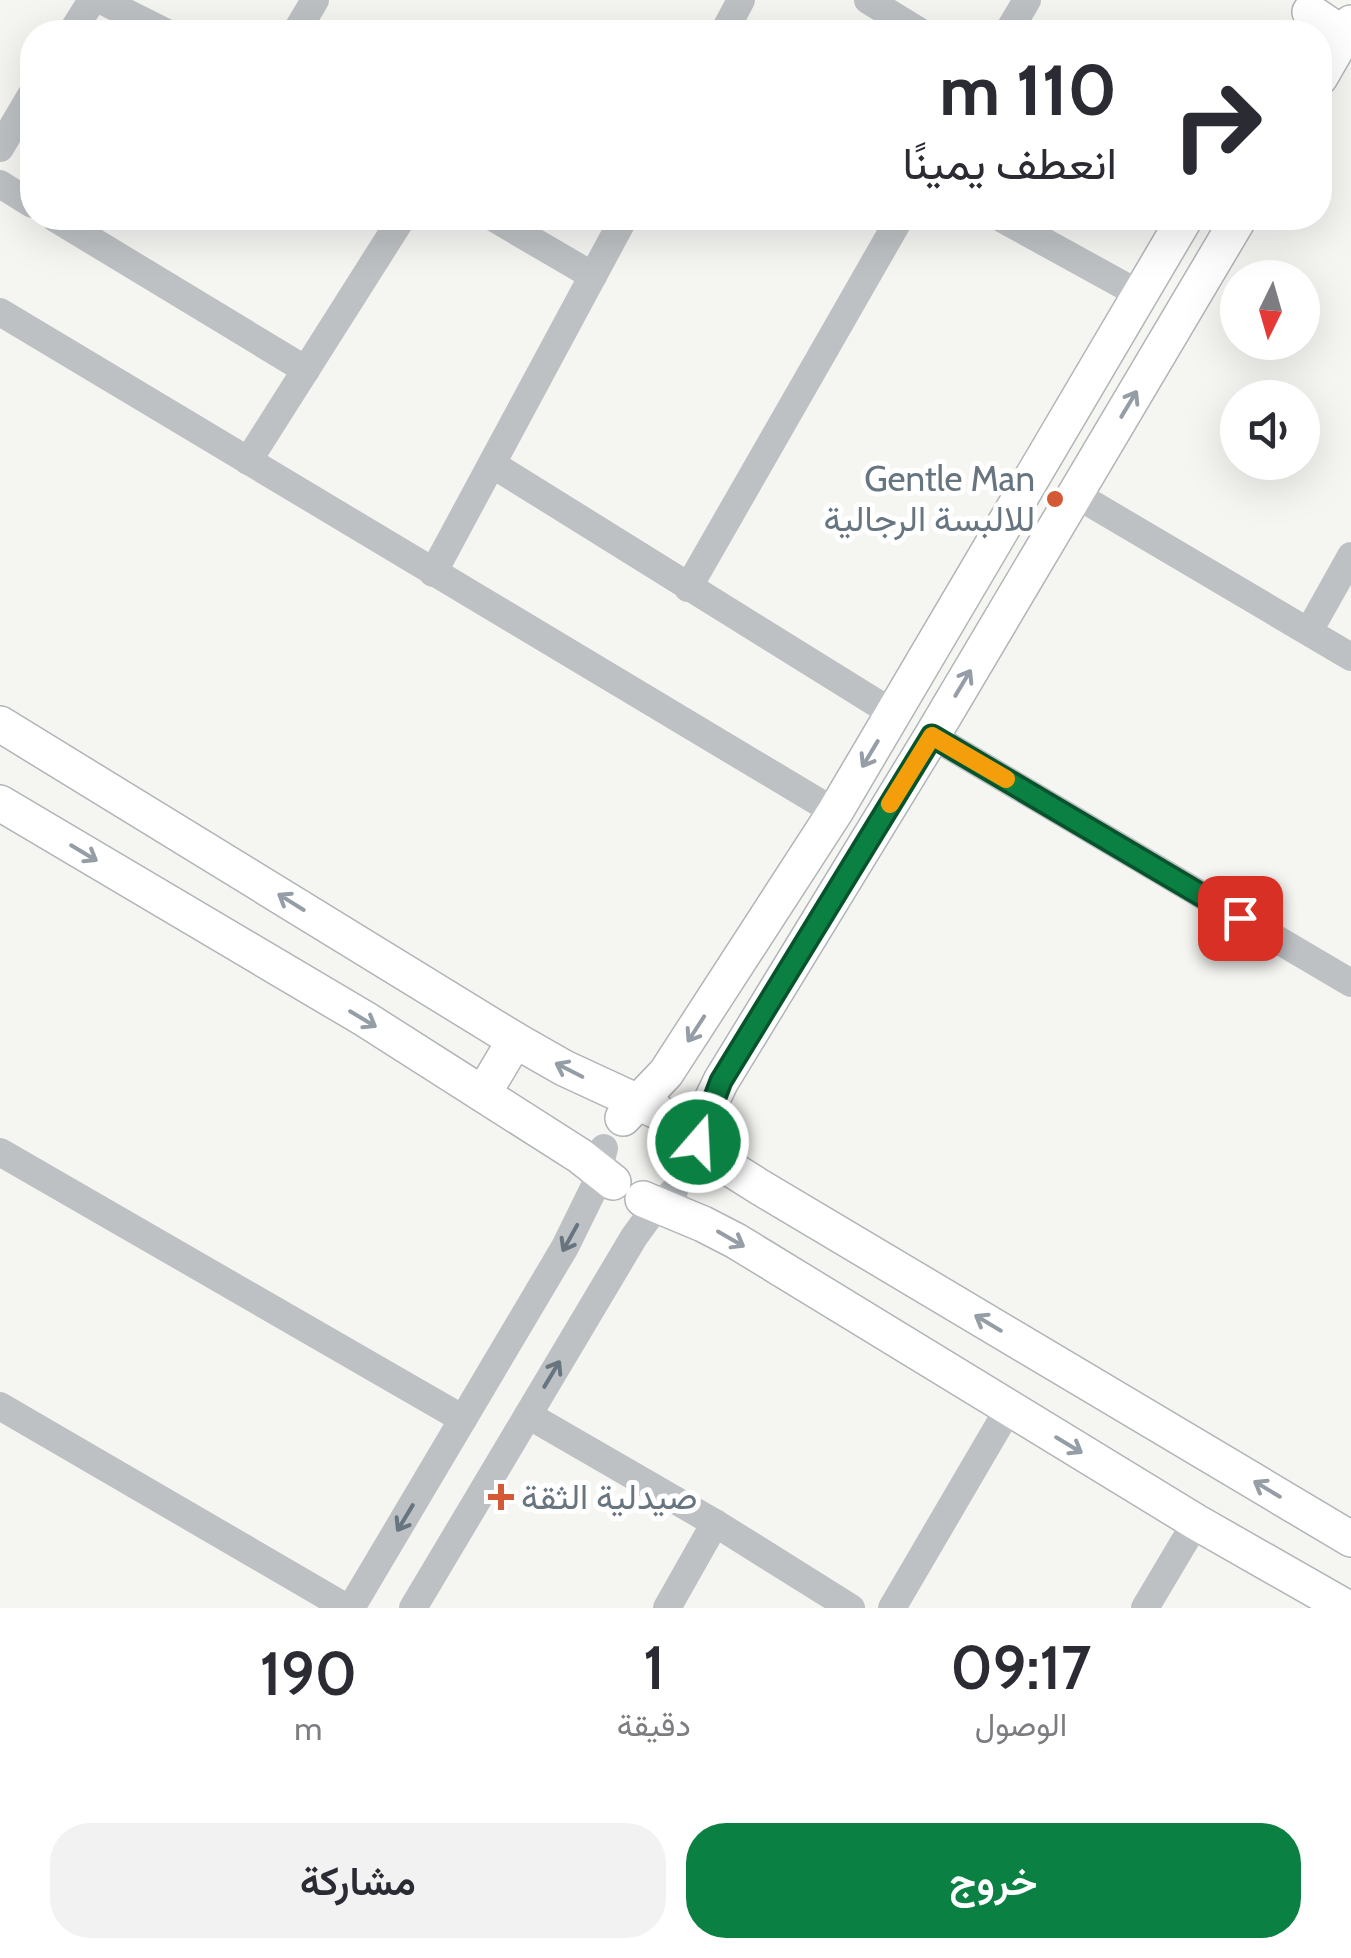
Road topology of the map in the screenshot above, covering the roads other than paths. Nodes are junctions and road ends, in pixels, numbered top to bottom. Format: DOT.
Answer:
graph roads {
  1 [pos="101,0"];
  2 [pos="868,0"];
  3 [pos="141,20"];
  4 [pos="900,20"];
  5 [pos="1347,29"];
  6 [pos="1332,56"];
  7 [pos="8,117"];
  8 [pos="0,148"];
  9 [pos="75,230"];
  10 [pos="394,230"];
  11 [pos="514,230"];
  12 [pos="618,230"];
  13 [pos="893,230"];
  14 [pos="1023,230"];
  15 [pos="1178,230"];
  16 [pos="1232,230"];
  17 [pos="593,276"];
  18 [pos="1139,294"];
  19 [pos="0,312"];
  20 [pos="306,370"];
  21 [pos="248,461"];
  22 [pos="492,464"];
  23 [pos="1075,494"];
  24 [pos="1351,556"];
  25 [pos="433,573"];
  26 [pos="688,588"];
  27 [pos="1309,631"];
  28 [pos="1351,657"];
  29 [pos="894,714"];
  30 [pos="0,724"];
  31 [pos="932,736"];
  32 [pos="0,803"];
  33 [pos="835,812"];
  34 [pos="1348,976"];
  35 [pos="515,1040"];
  36 [pos="483,1094"];
  37 [pos="0,1152"];
  38 [pos="649,1155"];
  39 [pos="0,1406"];
  40 [pos="1009,1408"];
  41 [pos="528,1416"];
  42 [pos="463,1419"];
  43 [pos="1196,1522"];
  44 [pos="715,1523"];
  45 [pos="1351,1539"];
  46 [pos="349,1608"];
  47 [pos="413,1608"];
  48 [pos="667,1608"];
  49 [pos="850,1608"];
  50 [pos="892,1608"];
  51 [pos="1145,1608"];
  52 [pos="1347,1608"];
  1 -- 3 [label="street"];
  2 -- 4 [label="street"];
  5 -- 6 [label="main road"];
  7 -- 8 [label="street"];
  9 -- 20 [label="street"];
  10 -- 20 [label="street"];
  11 -- 17 [label="street"];
  12 -- 17 [label="street"];
  13 -- 26 [label="street"];
  14 -- 18 [label="street"];
  15 -- 18 [label="main road"];
  23 -- 16 [label="main road, one-way"];
  17 -- 22 [label="street"];
  18 -- 29 [label="main road"];
  19 -- 21 [label="street"];
  20 -- 21 [label="street"];
  21 -- 25 [label="street"];
  22 -- 25 [label="street"];
  22 -- 26 [label="street"];
  23 -- 27 [label="street"];
  31 -- 23 [label="main road, one-way"];
  24 -- 27 [label="street"];
  25 -- 33 [label="street"];
  26 -- 29 [label="street"];
  27 -- 28 [label="street"];
  29 -- 33 [label="main road, one-way"];
  35 -- 30 [label="main road, one-way"];
  31 -- 34 [label="street"];
  31 -- 38 [label="main road"];
  32 -- 36 [label="main road, one-way"];
  33 -- 38 [label="main road, one-way"];
  35 -- 36 [label="main road"];
  38 -- 35 [label="main road, one-way"];
  36 -- 38 [label="main road"];
  37 -- 42 [label="street"];
  38 -- 40 [label="main road, one-way"];
  41 -- 38 [label="street, one-way"];
  38 -- 42 [label="street, one-way"];
  45 -- 38 [label="main road, one-way"];
  39 -- 46 [label="street"];
  40 -- 43 [label="main road, one-way"];
  40 -- 50 [label="street"];
  41 -- 44 [label="street"];
  41 -- 47 [label="street"];
  42 -- 46 [label="street, one-way"];
  43 -- 51 [label="street"];
  43 -- 52 [label="main road"];
  44 -- 48 [label="street"];
  44 -- 49 [label="street"];
}
